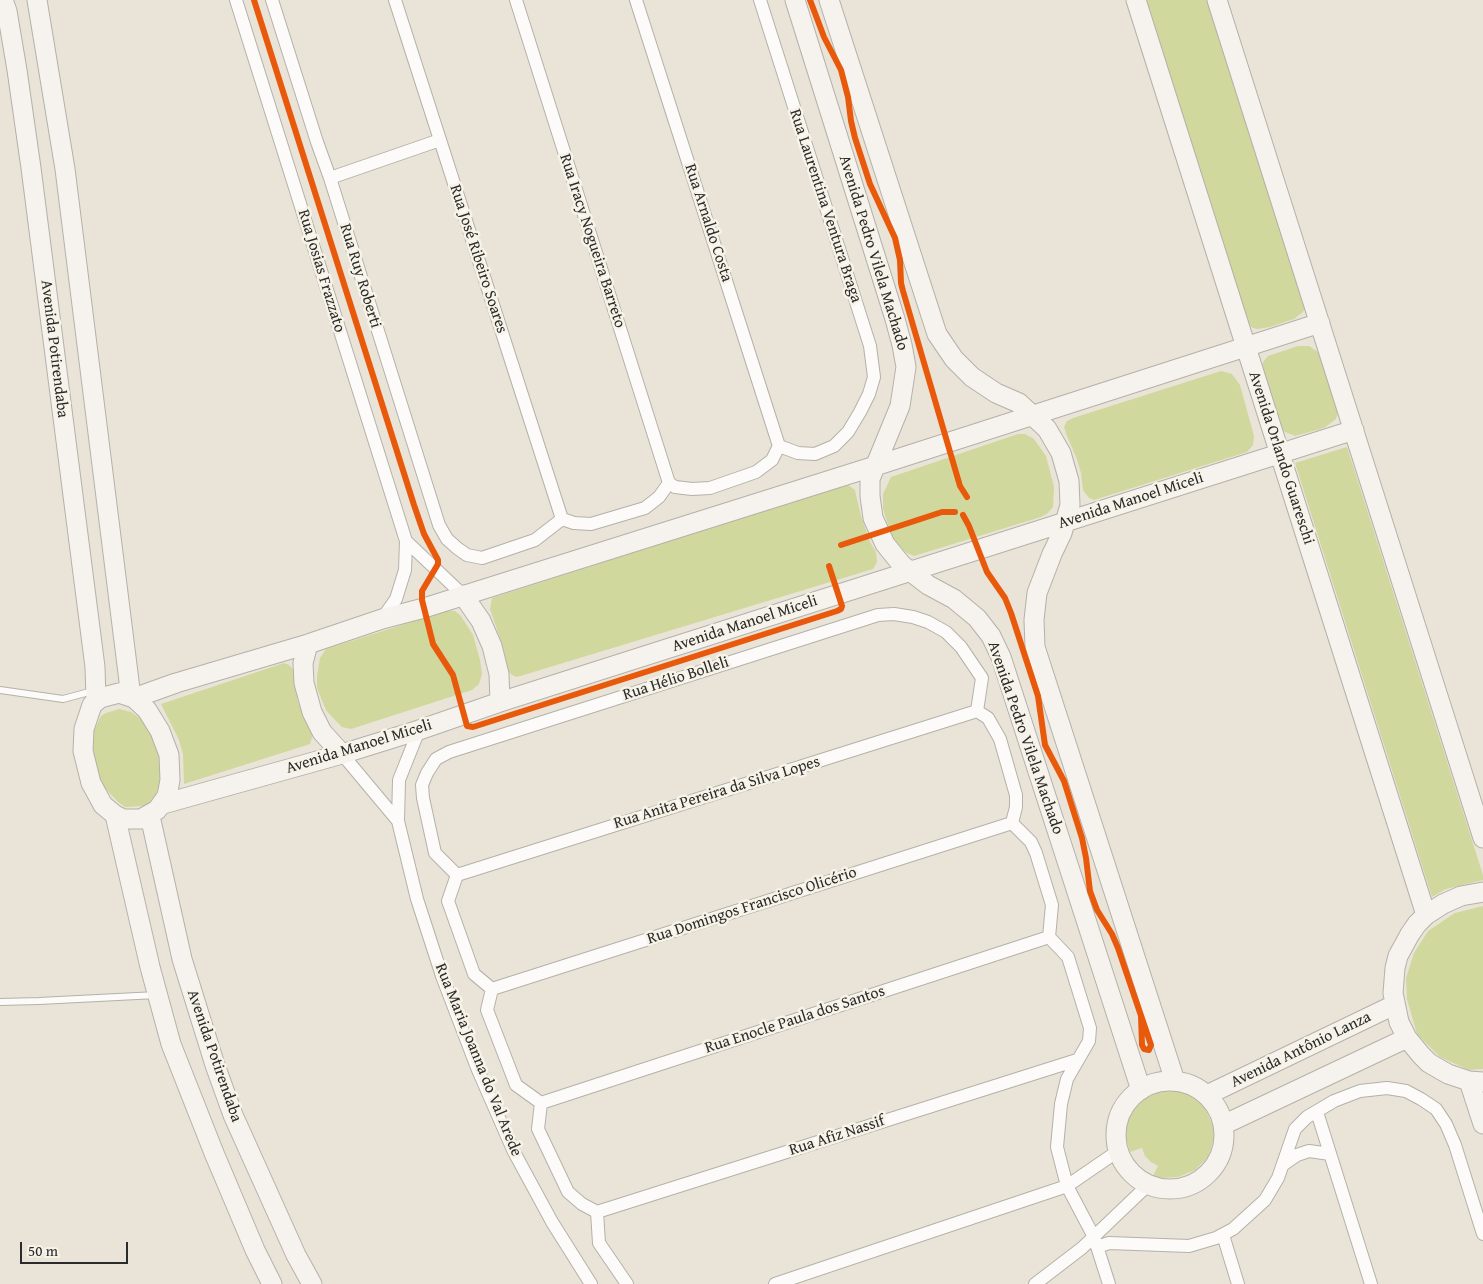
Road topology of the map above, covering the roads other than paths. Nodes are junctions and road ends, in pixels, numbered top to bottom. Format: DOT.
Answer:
graph roads {
  1 [pos="4,0"];
  2 [pos="38,0"];
  3 [pos="236,0"];
  4 [pos="272,0"];
  5 [pos="395,0"];
  6 [pos="516,0"];
  7 [pos="636,0"];
  8 [pos="760,0"];
  9 [pos="796,0"];
  10 [pos="829,0"];
  11 [pos="1136,0"];
  12 [pos="1217,0"];
  13 [pos="440,140"];
  14 [pos="330,178"];
  15 [pos="1320,323"];
  16 [pos="1246,346"];
  17 [pos="1032,415"];
  18 [pos="1354,430"];
  19 [pos="779,446"];
  20 [pos="1280,454"];
  21 [pos="875,466"];
  22 [pos="669,483"];
  23 [pos="562,519"];
  24 [pos="1066,522"];
  25 [pos="406,541"];
  26 [pos="910,572"];
  27 [pos="463,595"];
  28 [pos="382,619"];
  29 [pos="308,644"];
  30 [pos="0,690"];
  31 [pos="96,695"];
  32 [pos="133,697"];
  33 [pos="500,702"];
  34 [pos="977,711"];
  35 [pos="419,730"];
  36 [pos="342,754"];
  37 [pos="156,810"];
  38 [pos="115,815"];
  39 [pos="398,821"];
  40 [pos="1012,822"];
  41 [pos="1483,838"];
  42 [pos="457,875"];
  43 [pos="1483,892"];
  44 [pos="1426,915"];
  45 [pos="1049,937"];
  46 [pos="492,989"];
  47 [pos="158,995"];
  48 [pos="0,1002"];
  49 [pos="1394,1006"];
  50 [pos="1407,1038"];
  51 [pos="1077,1060"];
  52 [pos="1175,1081"];
  53 [pos="1476,1082"];
  54 [pos="1141,1090"];
  55 [pos="1207,1095"];
  56 [pos="541,1103"];
  57 [pos="1317,1112"];
  58 [pos="1483,1124"];
  59 [pos="1223,1125"];
  60 [pos="1118,1151"];
  61 [pos="1330,1154"];
  62 [pos="1284,1164"];
  63 [pos="1148,1185"];
  64 [pos="1067,1186"];
  65 [pos="597,1212"];
  66 [pos="1483,1234"];
  67 [pos="1223,1235"];
  68 [pos="1095,1242"];
  69 [pos="272,1284"];
  70 [pos="312,1284"];
  71 [pos="591,1284"];
  72 [pos="627,1284"];
  73 [pos="775,1284"];
  74 [pos="1035,1284"];
  75 [pos="1109,1284"];
  76 [pos="1238,1284"];
  77 [pos="1372,1284"];
  1 -- 31 [label="street, Avenida Potirendaba"];
  2 -- 32 [label="street, Avenida Potirendaba"];
  3 -- 25 [label="street, Rua Josias Frazzato"];
  4 -- 14 [label="street, Rua Ruy Roberti"];
  5 -- 13 [label="street, Rua José Ribeiro Soares"];
  6 -- 22 [label="street, Rua Iracy Nogueira Barreto"];
  7 -- 19 [label="street, Rua Arnaldo Costa"];
  8 -- 19 [label="street, Rua Laurentina Ventura Braga"];
  9 -- 21 [label="street, Avenida Pedro Vilela Machado"];
  10 -- 17 [label="street"];
  11 -- 16 [label="street, Avenida Orlando Guareschi"];
  12 -- 15 [label="street"];
  13 -- 14 [label="street"];
  13 -- 23 [label="street, Rua José Ribeiro Soares"];
  14 -- 23 [label="street, Rua Ruy Roberti"];
  15 -- 16 [label="street"];
  15 -- 18 [label="street"];
  16 -- 17 [label="street"];
  16 -- 20 [label="street, Avenida Orlando Guareschi"];
  17 -- 21 [label="street"];
  17 -- 24 [label="street"];
  18 -- 20 [label="street, Avenida Manoel Miceli"];
  18 -- 41 [label="street"];
  19 -- 22 [label="street"];
  20 -- 24 [label="street, Avenida Manoel Miceli"];
  20 -- 44 [label="street, Avenida Orlando Guareschi"];
  21 -- 26 [label="street, Avenida Pedro Vilela Machado"];
  21 -- 27 [label="street"];
  22 -- 23 [label="street"];
  24 -- 26 [label="street, Avenida Manoel Miceli"];
  24 -- 52 [label="street"];
  25 -- 27 [label="street, Rua Josias Frazzato"];
  25 -- 28 [label="street, Rua Josias Frazzato"];
  26 -- 33 [label="street, Avenida Manoel Miceli"];
  26 -- 54 [label="street, Avenida Pedro Vilela Machado"];
  27 -- 28 [label="street"];
  27 -- 33 [label="street"];
  28 -- 29 [label="street"];
  29 -- 32 [label="street"];
  29 -- 36 [label="street"];
  30 -- 31 [label="lane"];
  31 -- 32 [label="street"];
  31 -- 38 [label="street"];
  32 -- 37 [label="street"];
  33 -- 35 [label="street, Avenida Manoel Miceli"];
  34 -- 40 [label="street"];
  34 -- 42 [label="street, Rua Anita Pereira da Silva Lopes"];
  34 -- 42 [label="street, Rua Hélio Bolleli"];
  35 -- 36 [label="street, Avenida Manoel Miceli"];
  35 -- 39 [label="street, Rua Maria Joanna do Val Arede"];
  36 -- 37 [label="street, Avenida Manoel Miceli"];
  36 -- 39 [label="street, Rua Maria Joanna do Val Arede"];
  37 -- 38 [label="street"];
  37 -- 70 [label="street, Avenida Potirendaba"];
  38 -- 47 [label="street, Avenida Potirendaba"];
  39 -- 71 [label="street, Rua Maria Joanna do Val Arede"];
  40 -- 45 [label="street"];
  40 -- 46 [label="street, Rua Domingos Francisco Olicério"];
  42 -- 46 [label="street"];
  43 -- 44 [label="street"];
  44 -- 49 [label="street"];
  45 -- 51 [label="street"];
  45 -- 56 [label="street, Rua Enocle Paula dos Santos"];
  46 -- 56 [label="street"];
  47 -- 48 [label="lane"];
  47 -- 69 [label="street, Avenida Potirendaba"];
  49 -- 50 [label="street"];
  49 -- 55 [label="street, Avenida Antônio Lanza"];
  50 -- 53 [label="street"];
  50 -- 59 [label="street, Avenida Antônio Lanza"];
  51 -- 64 [label="street"];
  51 -- 65 [label="street, Rua Afiz Nassif"];
  52 -- 54 [label="street"];
  52 -- 55 [label="street"];
  53 -- 58 [label="street"];
  54 -- 60 [label="street"];
  55 -- 59 [label="street"];
  56 -- 65 [label="street"];
  57 -- 61 [label="street"];
  57 -- 62 [label="street"];
  57 -- 66 [label="street"];
  59 -- 63 [label="street"];
  60 -- 63 [label="street"];
  60 -- 64 [label="street"];
  61 -- 62 [label="street"];
  61 -- 77 [label="street"];
  62 -- 67 [label="street"];
  63 -- 68 [label="street"];
  64 -- 68 [label="street"];
  64 -- 73 [label="street"];
  65 -- 72 [label="street"];
  67 -- 68 [label="street"];
  67 -- 76 [label="street"];
  68 -- 74 [label="street"];
  68 -- 75 [label="street"];
}
